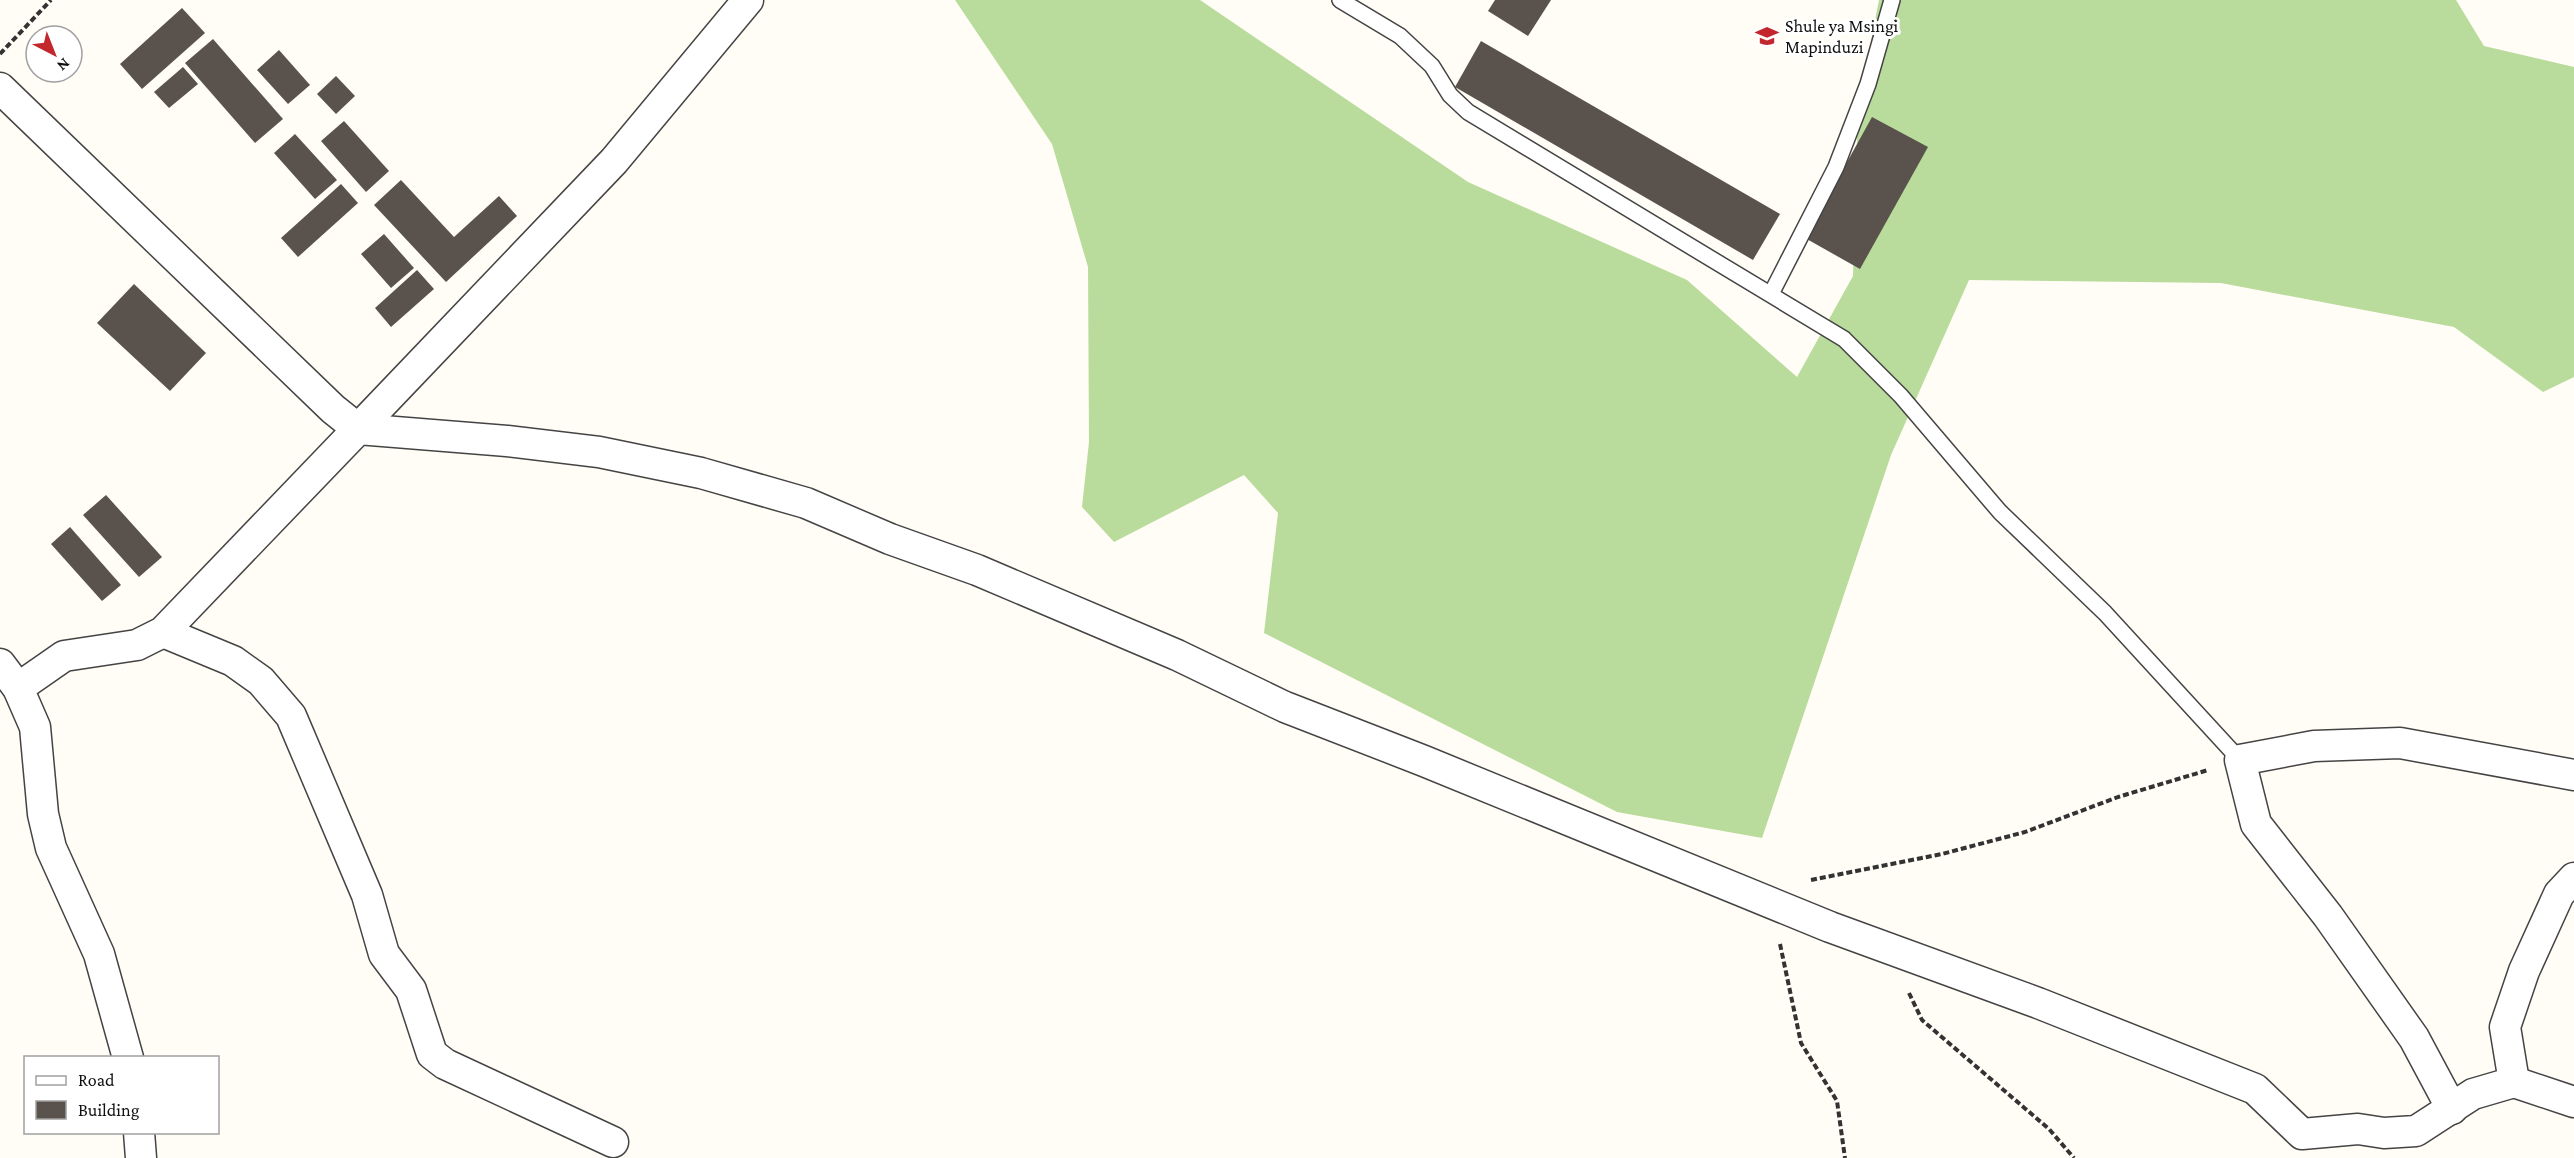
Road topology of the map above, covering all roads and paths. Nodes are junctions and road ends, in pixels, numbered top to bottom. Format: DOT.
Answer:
graph roads {
  1 [pos="51,0"];
  2 [pos="748,0"];
  3 [pos="1340,0"];
  4 [pos="1892,0"];
  5 [pos="0,54"];
  6 [pos="0,88"];
  7 [pos="1771,294"];
  8 [pos="358,429"];
  9 [pos="163,632"];
  10 [pos="9,676"];
  11 [pos="2240,760"];
  12 [pos="2574,775"];
  13 [pos="2574,878"];
  14 [pos="1759,897"];
  15 [pos="1878,943"];
  16 [pos="127,1056"];
  17 [pos="2514,1082"];
  18 [pos="2574,1102"];
  19 [pos="2451,1109"];
  20 [pos="139,1134"];
  21 [pos="613,1142"];
  22 [pos="141,1158"];
  23 [pos="1845,1158"];
  24 [pos="2074,1158"];
  1 -- 5 [label="path"];
  2 -- 8 [label="street"];
  3 -- 7 [label="lane"];
  4 -- 7 [label="lane"];
  6 -- 8 [label="street"];
  7 -- 11 [label="lane"];
  8 -- 9 [label="street"];
  8 -- 14 [label="street"];
  9 -- 10 [label="street"];
  9 -- 21 [label="street"];
  10 -- 16 [label="street"];
  11 -- 12 [label="street"];
  11 -- 14 [label="path"];
  11 -- 19 [label="street"];
  13 -- 17 [label="street"];
  14 -- 15 [label="street"];
  14 -- 23 [label="path"];
  15 -- 19 [label="street"];
  15 -- 24 [label="path"];
  17 -- 18 [label="street"];
  17 -- 19 [label="street"];
  20 -- 22 [label="street"];
}
